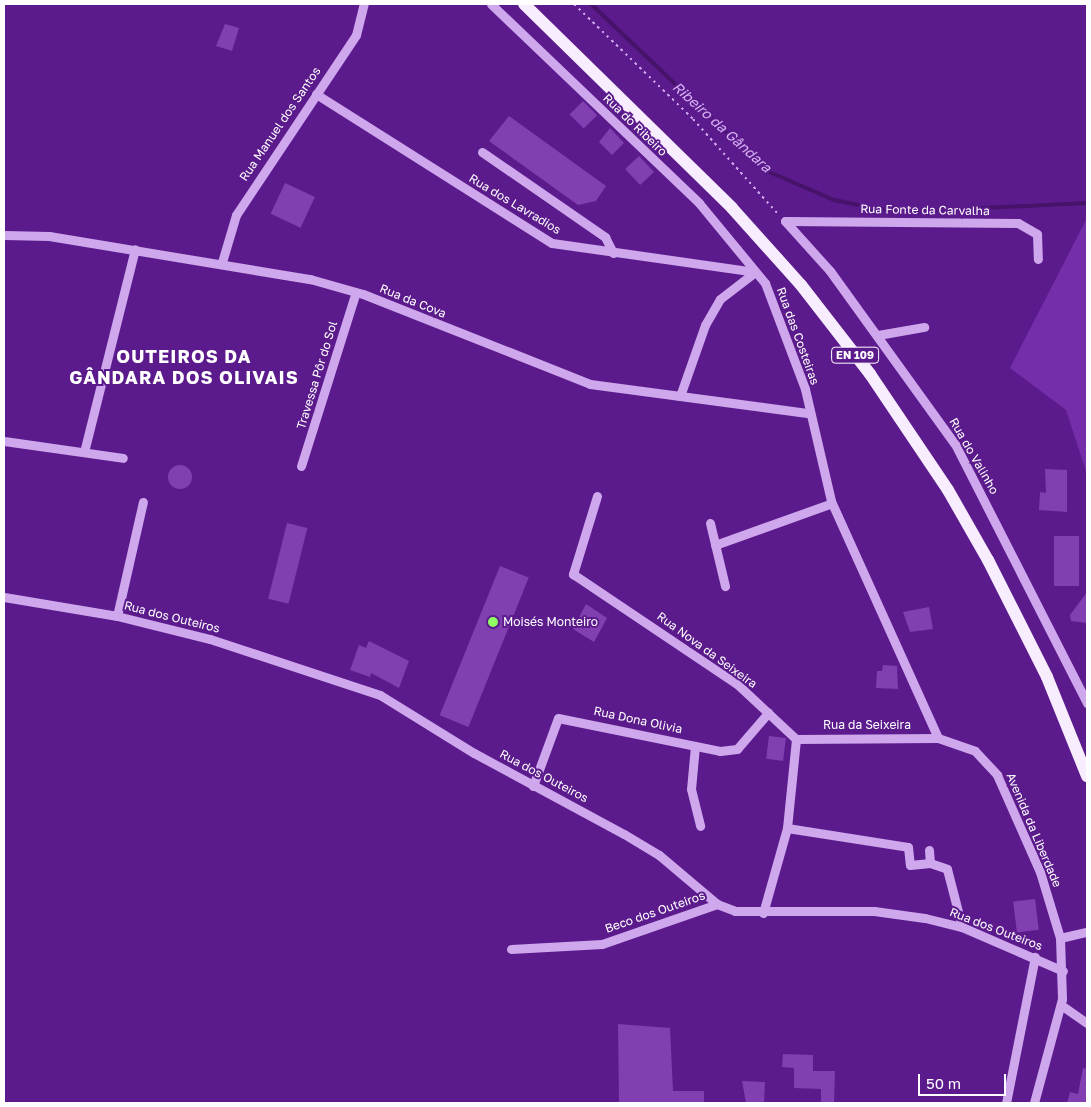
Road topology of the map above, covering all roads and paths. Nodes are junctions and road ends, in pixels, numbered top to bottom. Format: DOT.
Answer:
graph roads {
  1 [pos="364,4"];
  2 [pos="491,4"];
  3 [pos="524,4"];
  4 [pos="574,4"];
  5 [pos="316,94"];
  6 [pos="482,152"];
  7 [pos="785,221"];
  8 [pos="4,235"];
  9 [pos="135,249"];
  10 [pos="613,253"];
  11 [pos="1038,259"];
  12 [pos="222,262"];
  13 [pos="755,272"];
  14 [pos="356,292"];
  15 [pos="924,327"];
  16 [pos="878,334"];
  17 [pos="680,396"];
  18 [pos="807,413"];
  19 [pos="4,441"];
  20 [pos="84,452"];
  21 [pos="123,458"];
  22 [pos="301,466"];
  23 [pos="597,496"];
  24 [pos="143,502"];
  25 [pos="832,503"];
  26 [pos="710,523"];
  27 [pos="715,544"];
  28 [pos="725,586"];
  29 [pos="4,597"];
  30 [pos="117,616"];
  31 [pos="1087,702"];
  32 [pos="768,713"];
  33 [pos="938,738"];
  34 [pos="796,739"];
  35 [pos="695,746"];
  36 [pos="1087,776"];
  37 [pos="533,786"];
  38 [pos="700,826"];
  39 [pos="787,828"];
  40 [pos="929,850"];
  41 [pos="930,863"];
  42 [pos="717,904"];
  43 [pos="763,913"];
  44 [pos="962,927"];
  45 [pos="1087,932"];
  46 [pos="1060,938"];
  47 [pos="511,949"];
  48 [pos="1035,957"];
  49 [pos="1063,971"];
  50 [pos="1061,1005"];
  51 [pos="1087,1023"];
  52 [pos="1006,1103"];
  53 [pos="1034,1103"];
  1 -- 5 [label="street, Rua Manuel dos Santos"];
  2 -- 13 [label="street, Rua do Ribeiro"];
  3 -- 36 [label="main road, EN 109"];
  4 -- 7 [label="path"];
  5 -- 10 [label="street, Rua dos Lavradios"];
  5 -- 12 [label="street, Rua Manuel dos Santos"];
  6 -- 10 [label="street"];
  7 -- 11 [label="street, Rua Fonte da Carvalha"];
  7 -- 16 [label="street, Rua do Valinho"];
  8 -- 9 [label="street, Rua da Cova"];
  9 -- 12 [label="street, Rua da Cova"];
  9 -- 20 [label="street"];
  10 -- 13 [label="street, Rua dos Lavradios"];
  12 -- 14 [label="street, Rua da Cova"];
  13 -- 17 [label="street"];
  13 -- 18 [label="street, Rua das Costeiras"];
  14 -- 17 [label="street, Rua da Cova"];
  14 -- 22 [label="street, Travessa Pôr do Sol"];
  15 -- 16 [label="street"];
  16 -- 31 [label="street, Rua do Valinho"];
  17 -- 18 [label="street, Rua da Cova"];
  18 -- 25 [label="street"];
  19 -- 20 [label="street"];
  20 -- 21 [label="street"];
  23 -- 32 [label="street, Rua Nova da Seixeira"];
  24 -- 30 [label="street"];
  25 -- 27 [label="street"];
  25 -- 33 [label="street"];
  26 -- 27 [label="street"];
  27 -- 28 [label="street"];
  29 -- 30 [label="street, Rua dos Outeiros"];
  30 -- 37 [label="street, Rua dos Outeiros"];
  32 -- 34 [label="street, Rua Nova da Seixeira"];
  32 -- 35 [label="street, Rua Dona Olivia"];
  33 -- 34 [label="street, Rua da Seixeira"];
  33 -- 46 [label="street, Avenida da Liberdade"];
  34 -- 39 [label="street"];
  35 -- 37 [label="street, Rua Dona Olivia"];
  35 -- 38 [label="street"];
  37 -- 42 [label="street, Rua dos Outeiros"];
  39 -- 41 [label="street"];
  39 -- 43 [label="street"];
  40 -- 41 [label="street"];
  41 -- 44 [label="street"];
  42 -- 43 [label="street, Rua dos Outeiros"];
  42 -- 47 [label="street, Beco dos Outeiros"];
  43 -- 44 [label="street, Rua dos Outeiros"];
  44 -- 48 [label="street, Rua dos Outeiros"];
  45 -- 46 [label="street"];
  46 -- 49 [label="street, Avenida da Liberdade"];
  48 -- 49 [label="street, Rua dos Outeiros"];
  48 -- 52 [label="street"];
  49 -- 50 [label="street, Avenida da Liberdade"];
  50 -- 51 [label="street"];
  50 -- 53 [label="street, Avenida da Liberdade"];
}
